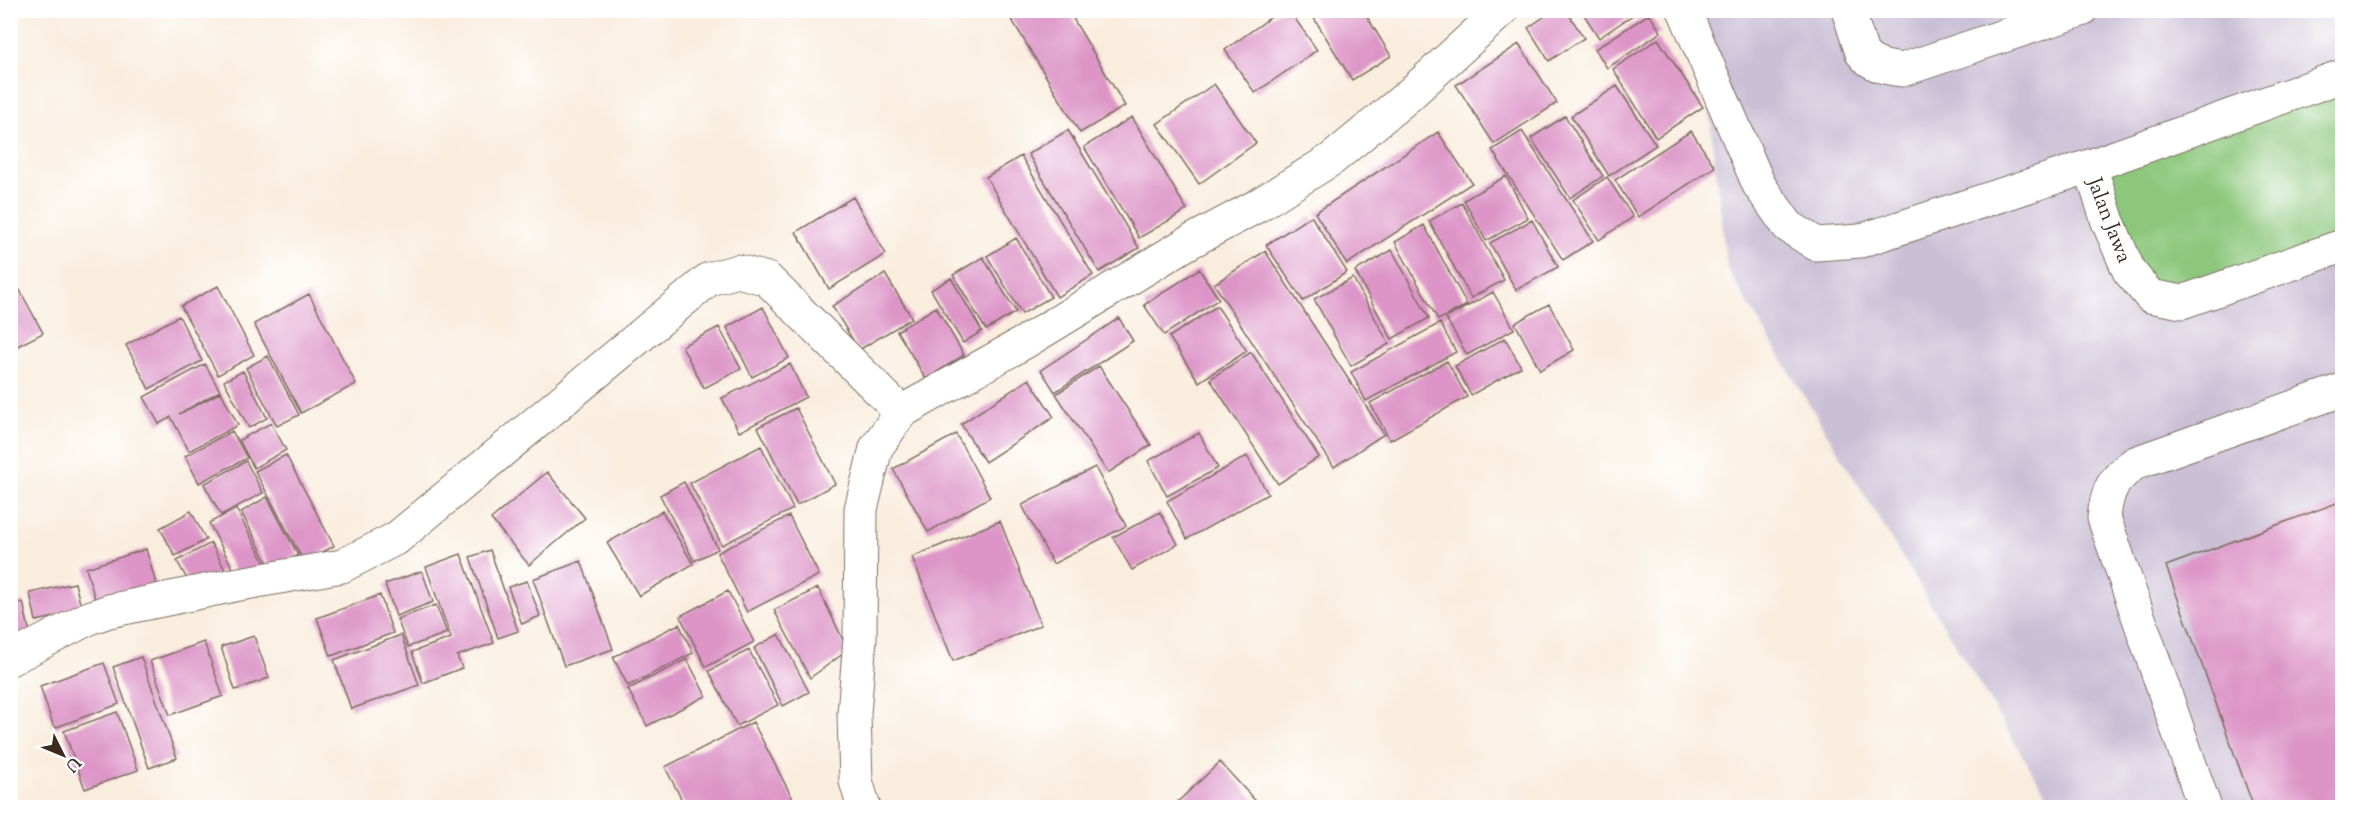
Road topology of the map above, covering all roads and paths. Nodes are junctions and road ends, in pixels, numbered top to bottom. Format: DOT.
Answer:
graph roads {
  1 [pos="1502,10"];
  2 [pos="1684,10"];
  3 [pos="1848,10"];
  4 [pos="2081,10"];
  5 [pos="2343,76"];
  6 [pos="2090,166"];
  7 [pos="2343,246"];
  8 [pos="2343,390"];
  9 [pos="901,412"];
  10 [pos="10,659"];
  11 [pos="864,807"];
  12 [pos="2205,807"];
  1 -- 9 [label="street"];
  2 -- 6 [label="street"];
  3 -- 4 [label="street"];
  5 -- 6 [label="street, Jalan Jawa"];
  6 -- 7 [label="street, Jalan Jawa"];
  8 -- 12 [label="street"];
  9 -- 10 [label="street"];
  9 -- 11 [label="street"];
}
